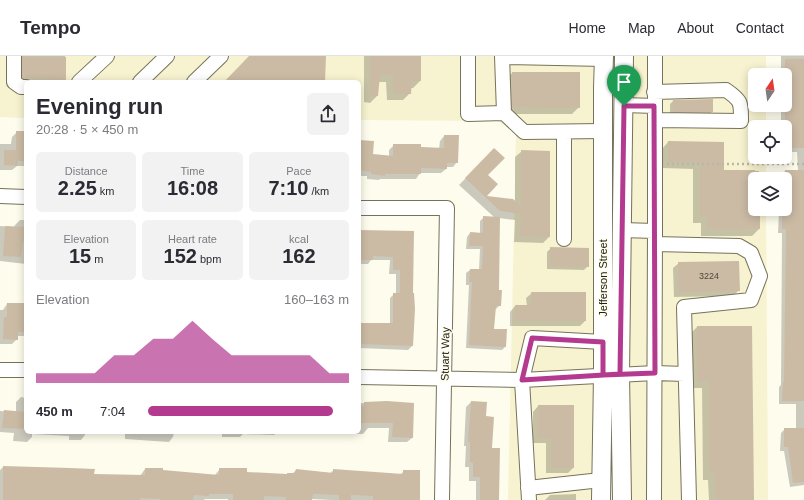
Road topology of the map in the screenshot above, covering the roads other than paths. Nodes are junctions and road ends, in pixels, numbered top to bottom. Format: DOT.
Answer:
graph roads {
  1 [pos="14,56"];
  2 [pos="107,56"];
  3 [pos="167,56"];
  4 [pos="221,56"];
  5 [pos="468,56"];
  6 [pos="624,56"];
  7 [pos="655,56"];
  8 [pos="502,57"];
  9 [pos="604,58"];
  10 [pos="81,80"];
  11 [pos="142,80"];
  12 [pos="196,80"];
  13 [pos="24,87"];
  14 [pos="654,92"];
  15 [pos="624,106"];
  16 [pos="654,106"];
  17 [pos="504,113"];
  18 [pos="655,120"];
  19 [pos="602,131"];
  20 [pos="564,132"];
  21 [pos="0,196"];
  22 [pos="24,197"];
  23 [pos="361,208"];
  24 [pos="622,230"];
  25 [pos="655,238"];
  26 [pos="564,239"];
  27 [pos="603,342"];
  28 [pos="0,370"];
  29 [pos="24,370"];
  30 [pos="655,373"];
  31 [pos="686,374"];
  32 [pos="611,375"];
  33 [pos="361,377"];
  34 [pos="444,378"];
  35 [pos="522,380"];
  36 [pos="601,480"];
  37 [pos="529,494"];
  38 [pos="442,500"];
  39 [pos="601,500"];
  40 [pos="622,500"];
  41 [pos="654,500"];
  42 [pos="689,500"];
  1 -- 13 [label="street"];
  2 -- 10 [label="street"];
  3 -- 11 [label="street"];
  4 -- 12 [label="street"];
  5 -- 17 [label="street"];
  6 -- 15 [label="main road, Jefferson Street"];
  7 -- 14 [label="street"];
  8 -- 9 [label="street"];
  8 -- 17 [label="street"];
  9 -- 19 [label="main road, Jefferson Street"];
  14 -- 16 [label="street"];
  14 -- 18 [label="street"];
  15 -- 16 [label="street"];
  15 -- 24 [label="main road, Jefferson Street"];
  16 -- 18 [label="street"];
  17 -- 20 [label="street"];
  18 -- 25 [label="street"];
  19 -- 20 [label="street"];
  19 -- 27 [label="main road, Jefferson Street"];
  20 -- 26 [label="street"];
  21 -- 22 [label="street"];
  23 -- 34 [label="street, Stuart Way"];
  24 -- 25 [label="street"];
  24 -- 32 [label="main road, Jefferson Street"];
  25 -- 30 [label="street"];
  25 -- 31 [label="street"];
  27 -- 32 [label="main road, Jefferson Street"];
  27 -- 35 [label="street"];
  28 -- 29 [label="street"];
  30 -- 31 [label="street"];
  30 -- 32 [label="street"];
  30 -- 41 [label="street"];
  31 -- 42 [label="street"];
  32 -- 35 [label="street"];
  32 -- 36 [label="main road, Jefferson Street"];
  32 -- 40 [label="main road, Jefferson Street"];
  33 -- 34 [label="street"];
  34 -- 35 [label="street"];
  34 -- 38 [label="street, Stuart Way"];
  35 -- 37 [label="street"];
  36 -- 37 [label="street"];
  36 -- 39 [label="main road, Jefferson Street"];
}
